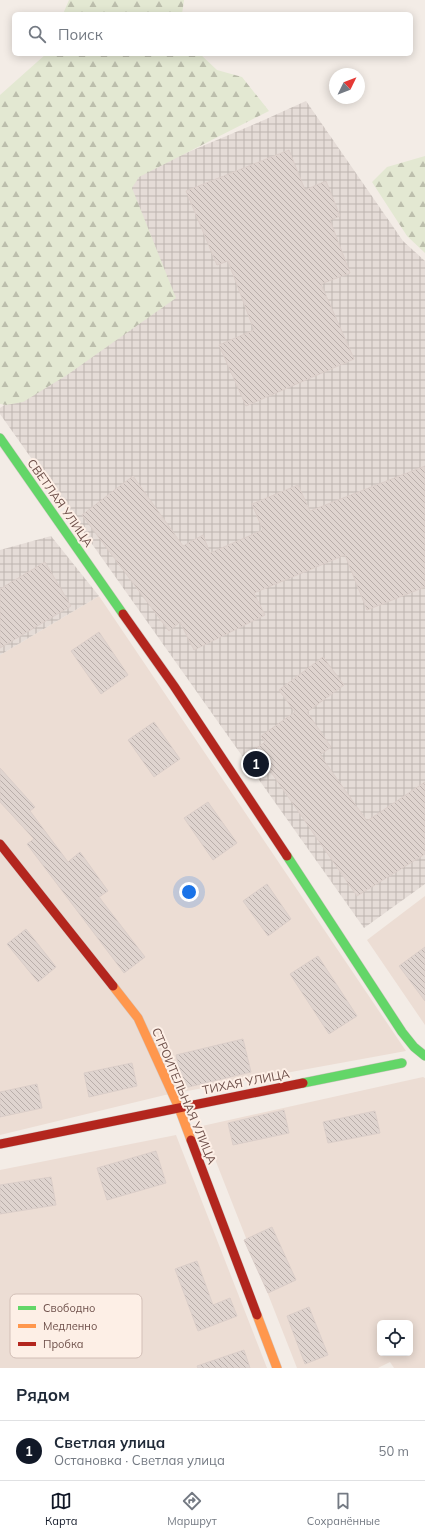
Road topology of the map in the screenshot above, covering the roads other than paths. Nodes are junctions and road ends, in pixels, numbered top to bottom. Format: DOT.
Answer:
graph roads {
  1 [pos="0,438"];
  2 [pos="0,844"];
  3 [pos="425,1056"];
  4 [pos="402,1063"];
  5 [pos="179,1108"];
  6 [pos="0,1144"];
  7 [pos="277,1368"];
  1 -- 3 [label="street, СВЕТЛАЯ УЛИЦА"];
  2 -- 5 [label="street, СТРОИТЕЛЬНАЯ УЛИЦА"];
  4 -- 5 [label="street, ТИХАЯ УЛИЦА"];
  5 -- 6 [label="street, ТИХАЯ УЛИЦА"];
  5 -- 7 [label="street, СТРОИТЕЛЬНАЯ УЛИЦА"];
}
